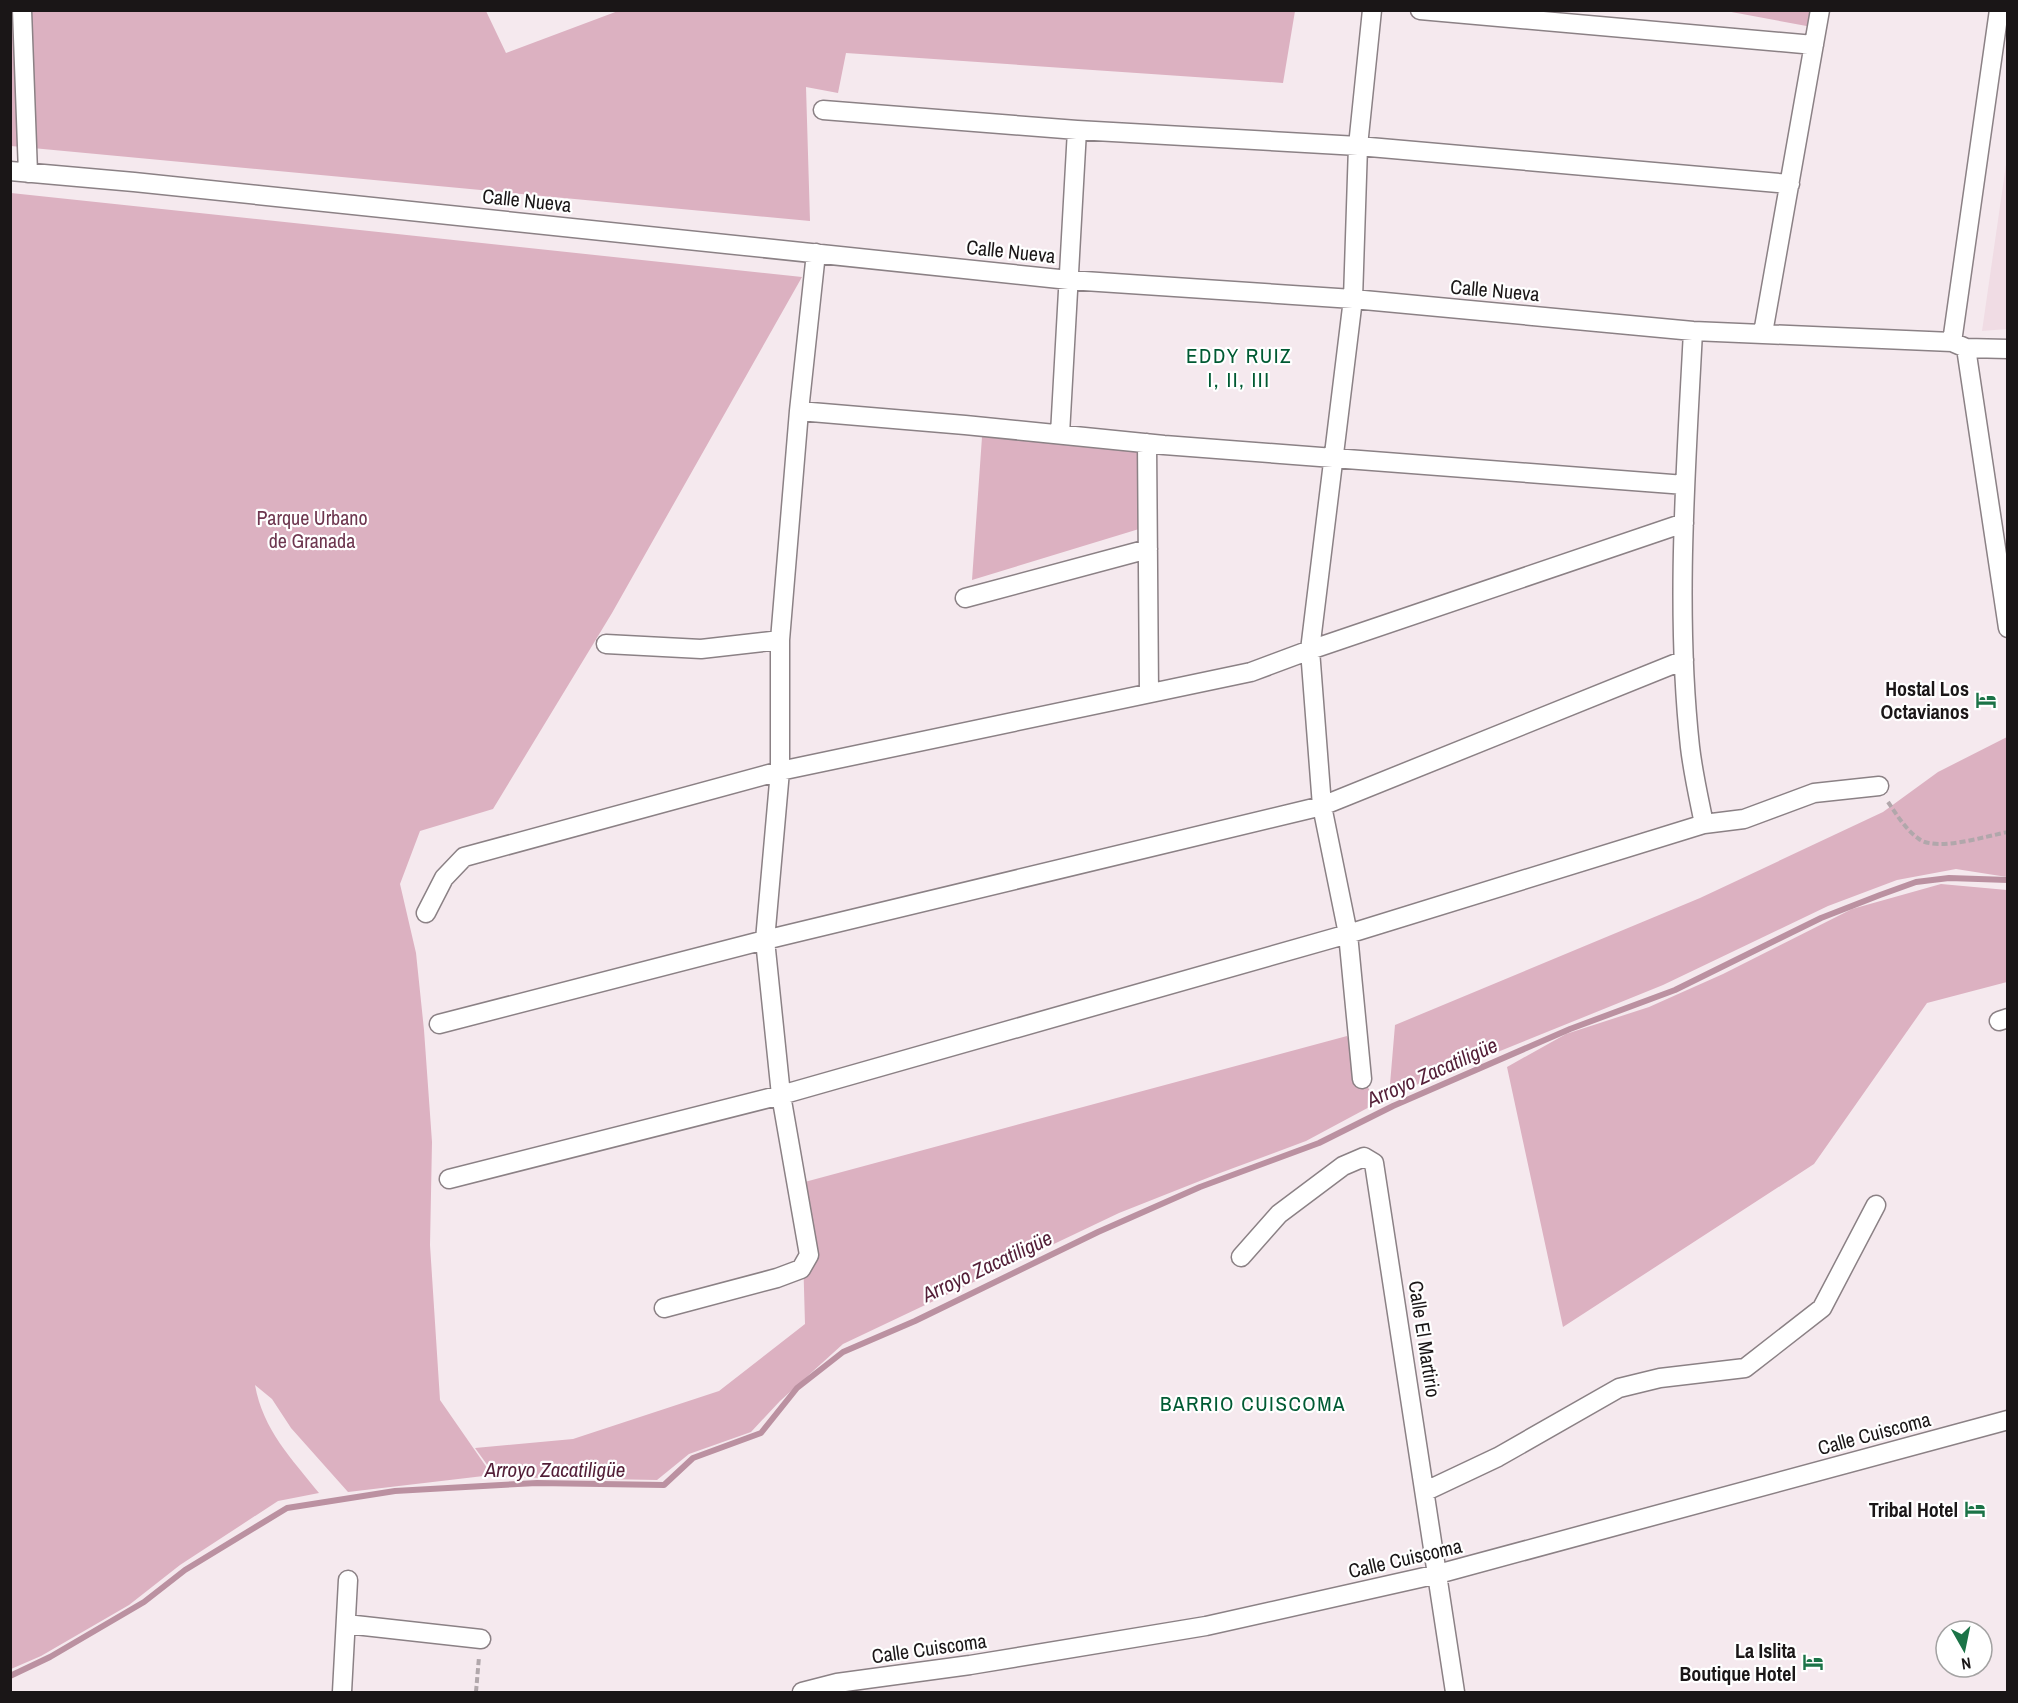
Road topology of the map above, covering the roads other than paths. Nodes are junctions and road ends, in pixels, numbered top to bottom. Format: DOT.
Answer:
graph roads {
  1 [pos="22,10"];
  2 [pos="1372,10"];
  3 [pos="1420,10"];
  4 [pos="1820,10"];
  5 [pos="1999,10"];
  6 [pos="1814,45"];
  7 [pos="823,110"];
  8 [pos="1077,130"];
  9 [pos="1358,146"];
  10 [pos="19,172"];
  11 [pos="1790,184"];
  12 [pos="816,253"];
  13 [pos="1069,280"];
  14 [pos="1353,298"];
  15 [pos="1694,331"];
  16 [pos="1763,333"];
  17 [pos="1959,345"];
  18 [pos="2007,349"];
  19 [pos="799,411"];
  20 [pos="1060,434"];
  21 [pos="1147,443"];
  22 [pos="1334,457"];
  23 [pos="1685,485"];
  24 [pos="1684,524"];
  25 [pos="1148,549"];
  26 [pos="965,598"];
  27 [pos="2007,628"];
  28 [pos="780,640"];
  29 [pos="606,644"];
  30 [pos="1310,650"];
  31 [pos="1684,660"];
  32 [pos="1149,693"];
  33 [pos="780,771"];
  34 [pos="1879,786"];
  35 [pos="1322,806"];
  36 [pos="1704,824"];
  37 [pos="426,913"];
  38 [pos="1348,934"];
  39 [pos="765,940"];
  40 [pos="438,1024"];
  41 [pos="1362,1079"];
  42 [pos="782,1095"];
  43 [pos="449,1179"];
  44 [pos="1876,1205"];
  45 [pos="1241,1257"];
  46 [pos="664,1308"];
  47 [pos="2007,1420"];
  48 [pos="1426,1491"];
  49 [pos="1438,1574"];
  50 [pos="348,1580"];
  51 [pos="345,1624"];
  52 [pos="481,1639"];
  53 [pos="342,1692"];
  54 [pos="802,1692"];
  55 [pos="1455,1692"];
  1 -- 10 [label="street"];
  2 -- 9 [label="street"];
  3 -- 6 [label="street"];
  4 -- 6 [label="street"];
  5 -- 17 [label="street"];
  6 -- 11 [label="street"];
  7 -- 8 [label="street"];
  8 -- 9 [label="street"];
  8 -- 13 [label="street"];
  9 -- 11 [label="street"];
  9 -- 14 [label="street"];
  10 -- 12 [label="street, Calle Nueva"];
  11 -- 16 [label="street"];
  12 -- 13 [label="street, Calle Nueva"];
  12 -- 19 [label="street"];
  13 -- 14 [label="street, Calle Nueva"];
  13 -- 20 [label="street"];
  14 -- 15 [label="street, Calle Nueva"];
  14 -- 22 [label="street"];
  15 -- 16 [label="street, Calle Nueva"];
  15 -- 23 [label="street"];
  16 -- 17 [label="street, Calle Nueva"];
  17 -- 18 [label="street, Calle Nueva"];
  17 -- 27 [label="street"];
  19 -- 20 [label="street"];
  19 -- 28 [label="street"];
  20 -- 21 [label="street"];
  21 -- 22 [label="street"];
  21 -- 25 [label="street"];
  22 -- 23 [label="street"];
  22 -- 30 [label="street"];
  23 -- 24 [label="street"];
  24 -- 30 [label="street"];
  24 -- 31 [label="street"];
  25 -- 26 [label="street"];
  25 -- 32 [label="street"];
  28 -- 29 [label="street"];
  28 -- 33 [label="street"];
  30 -- 32 [label="street"];
  30 -- 35 [label="street"];
  31 -- 35 [label="street"];
  31 -- 36 [label="street"];
  32 -- 33 [label="street"];
  33 -- 37 [label="street"];
  33 -- 39 [label="street"];
  34 -- 36 [label="street"];
  35 -- 38 [label="street"];
  35 -- 39 [label="street"];
  36 -- 38 [label="street"];
  38 -- 41 [label="street"];
  38 -- 42 [label="street"];
  39 -- 40 [label="street"];
  39 -- 42 [label="street"];
  42 -- 43 [label="street"];
  42 -- 46 [label="street"];
  44 -- 48 [label="street"];
  45 -- 48 [label="street, Calle El Martirio"];
  47 -- 49 [label="street, Calle Cuiscoma"];
  48 -- 49 [label="street, Calle El Martirio"];
  49 -- 54 [label="street, Calle Cuiscoma"];
  49 -- 55 [label="street, Calle El Martirio"];
  50 -- 51 [label="street"];
  51 -- 52 [label="street"];
  51 -- 53 [label="street"];
}
